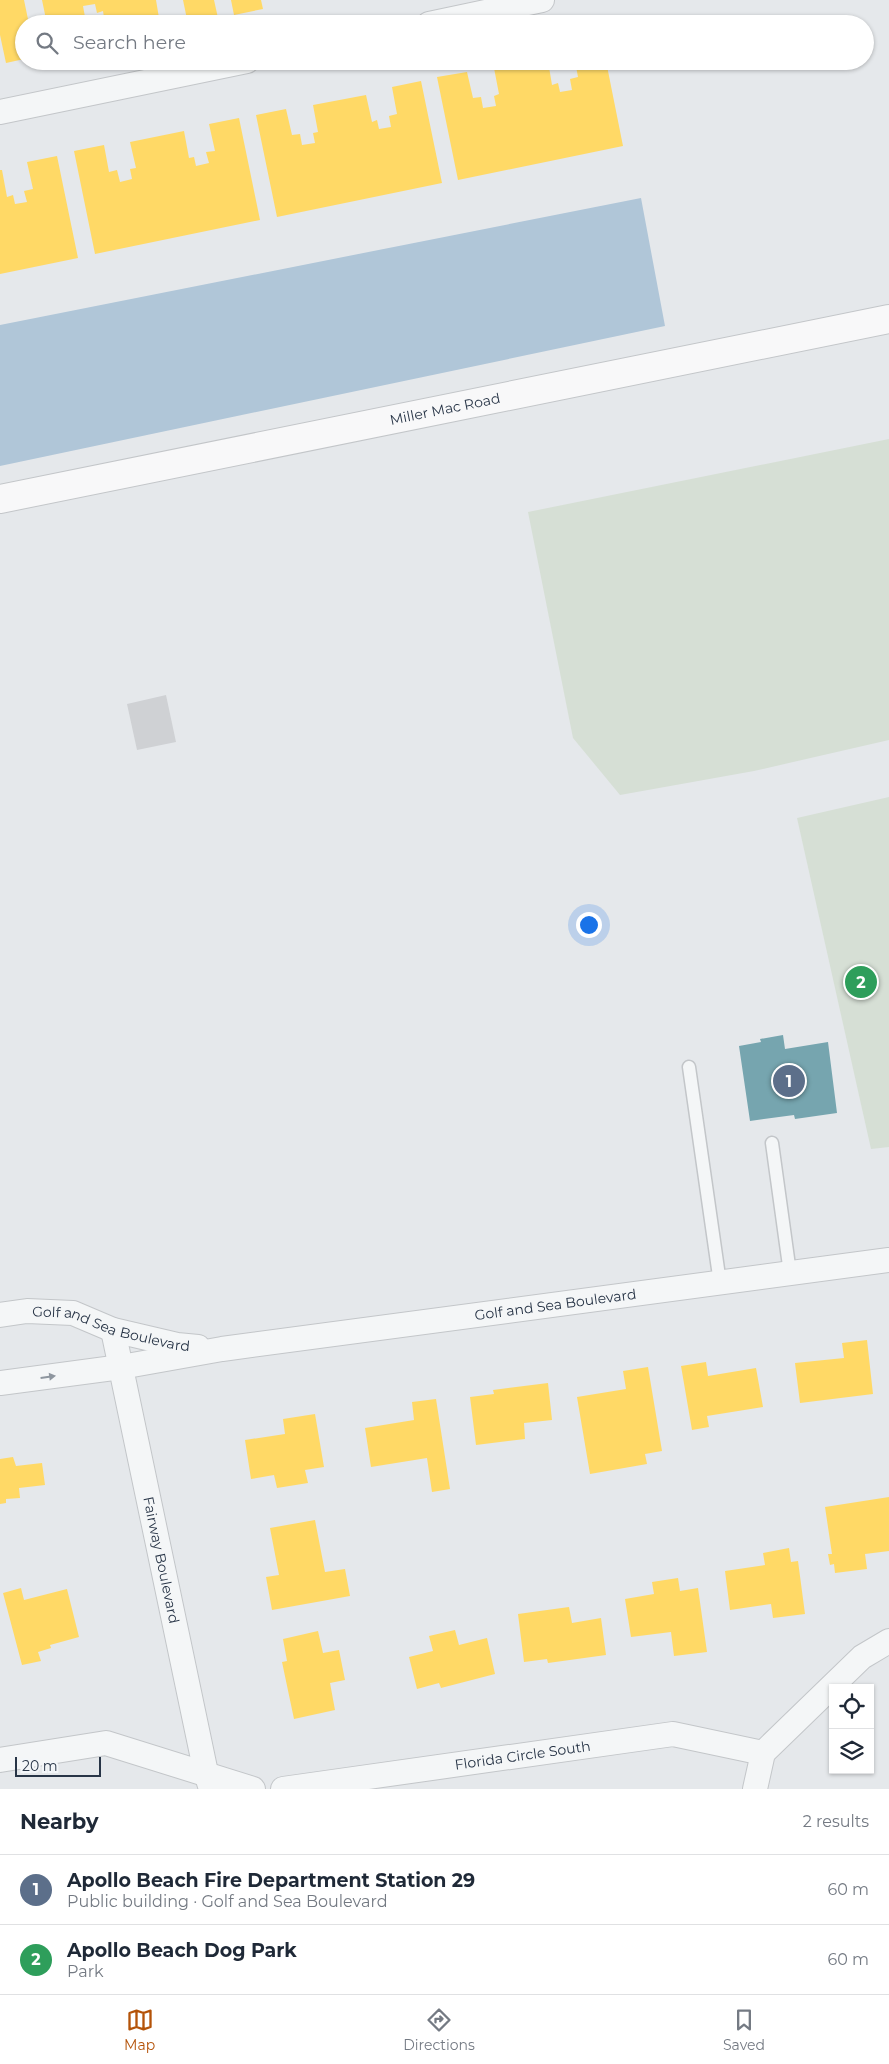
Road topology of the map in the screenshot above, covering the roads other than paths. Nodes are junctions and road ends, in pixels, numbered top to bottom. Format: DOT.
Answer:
graph roads {
  1 [pos="542,0"];
  2 [pos="456,9"];
  3 [pos="203,70"];
  4 [pos="0,112"];
  5 [pos="889,319"];
  6 [pos="0,499"];
  7 [pos="689,1067"];
  8 [pos="772,1142"];
  9 [pos="889,1260"];
  10 [pos="790,1273"];
  11 [pos="720,1283"];
  12 [pos="0,1315"];
  13 [pos="113,1330"];
  14 [pos="222,1349"];
  15 [pos="121,1367"];
  16 [pos="0,1383"];
  17 [pos="889,1642"];
  18 [pos="763,1753"];
  19 [pos="0,1760"];
  20 [pos="209,1781"];
  21 [pos="253,1789"];
  22 [pos="283,1789"];
  23 [pos="755,1789"];
  1 -- 2 [label="street"];
  3 -- 4 [label="street"];
  5 -- 6 [label="street, Miller Mac Road"];
  7 -- 11 [label="lane"];
  8 -- 10 [label="lane"];
  9 -- 10 [label="street, Golf and Sea Boulevard"];
  10 -- 11 [label="street, Golf and Sea Boulevard"];
  11 -- 14 [label="street, Golf and Sea Boulevard"];
  12 -- 13 [label="street, Golf and Sea Boulevard"];
  13 -- 14 [label="street, Golf and Sea Boulevard"];
  13 -- 15 [label="street, Fairway Boulevard"];
  14 -- 15 [label="street, Golf and Sea Boulevard"];
  16 -- 15 [label="street, Golf and Sea Boulevard, one-way"];
  15 -- 20 [label="street, Fairway Boulevard"];
  17 -- 18 [label="street"];
  18 -- 22 [label="street, Florida Circle South"];
  18 -- 23 [label="street"];
  19 -- 20 [label="street"];
  20 -- 21 [label="street"];
}
